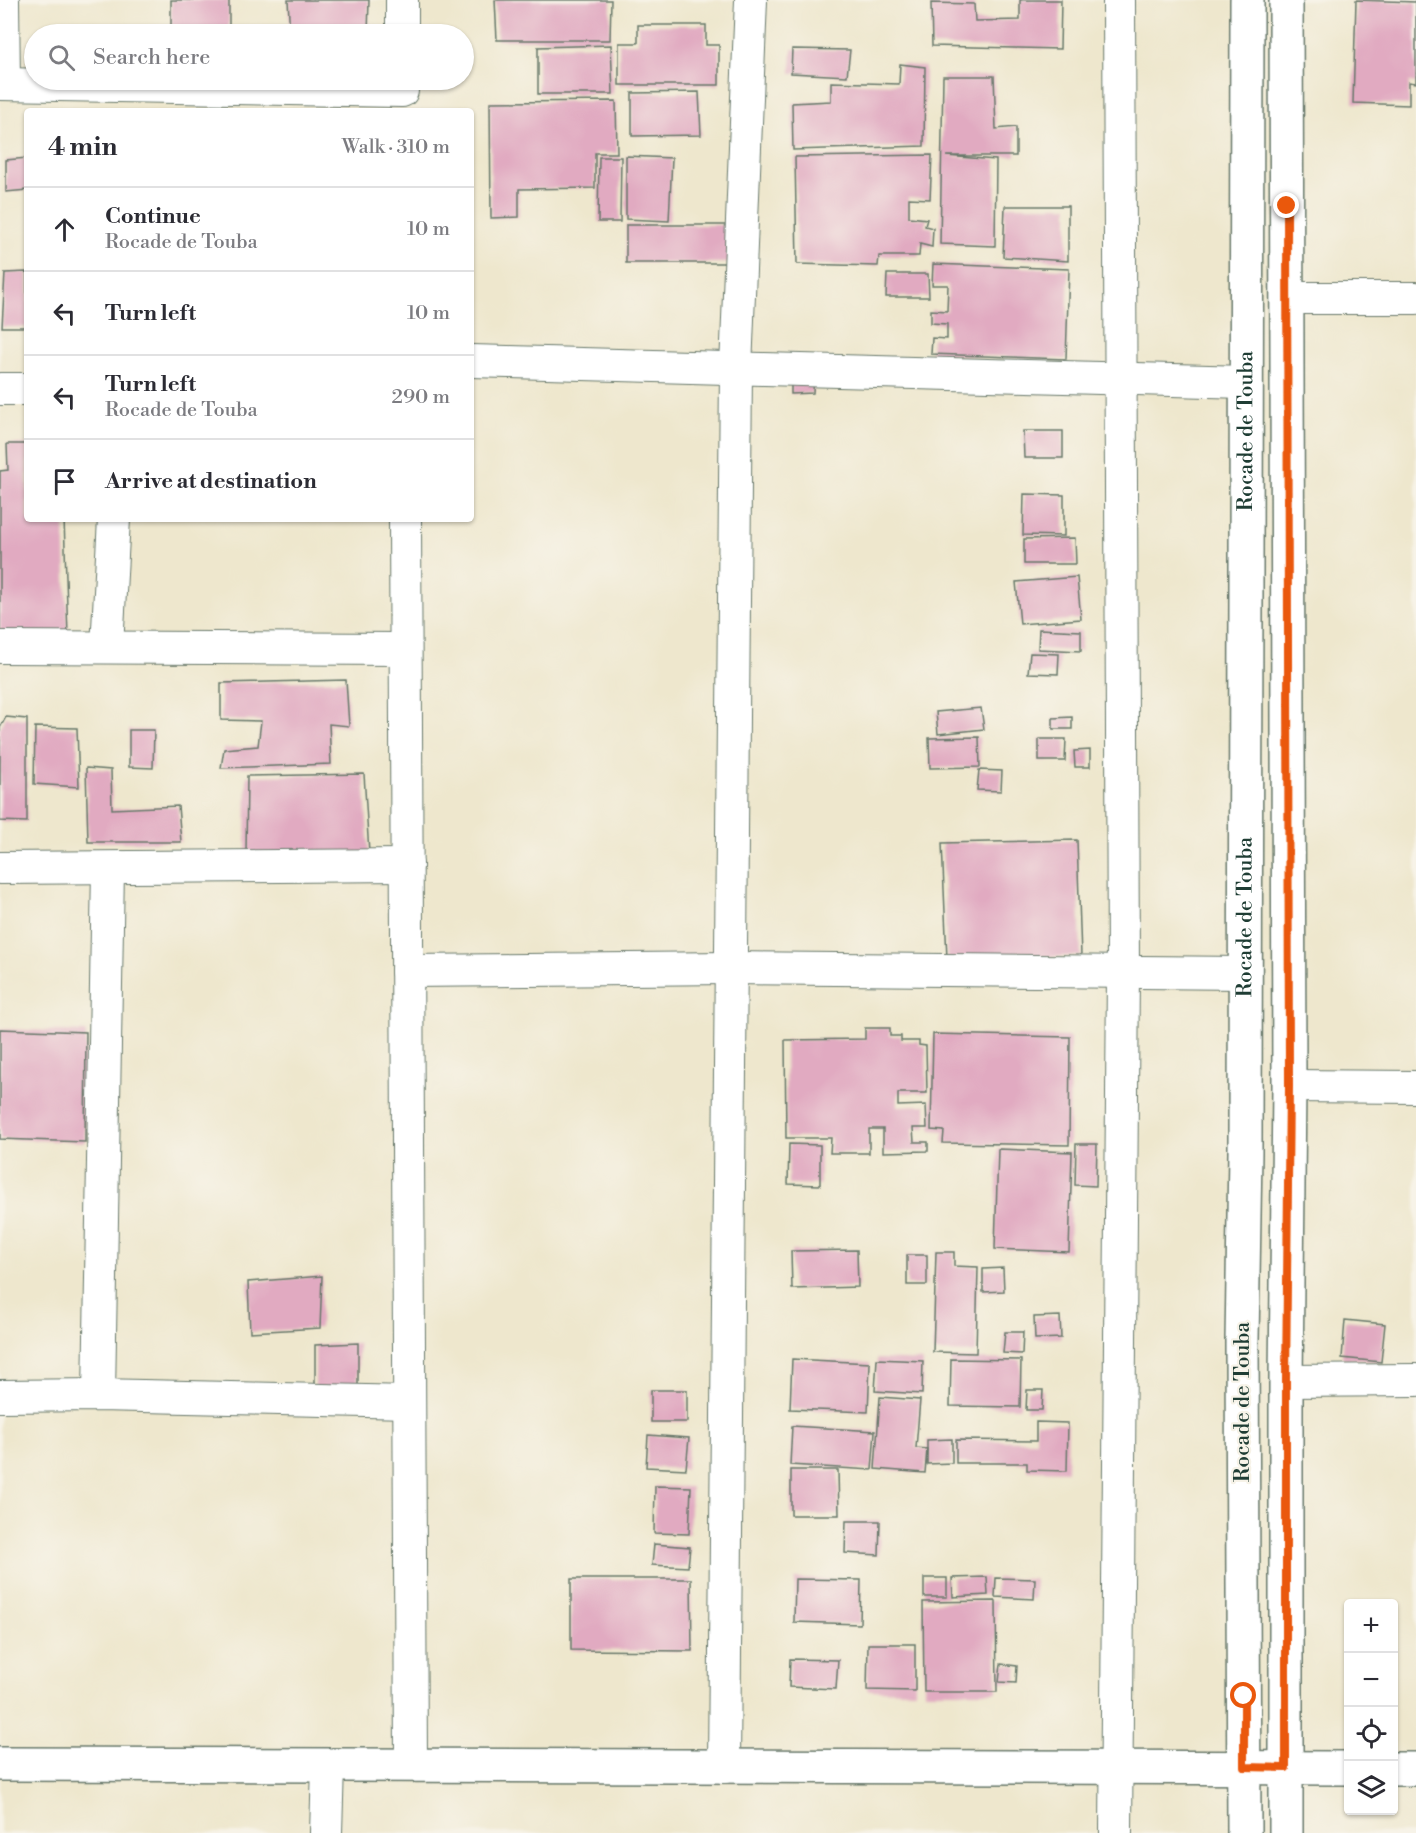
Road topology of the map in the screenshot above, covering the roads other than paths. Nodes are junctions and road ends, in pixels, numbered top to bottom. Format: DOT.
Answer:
graph roads {
  1 [pos="3,0"];
  2 [pos="402,0"];
  3 [pos="751,0"];
  4 [pos="1119,0"];
  5 [pos="1247,0"];
  6 [pos="1286,0"];
  7 [pos="402,24"];
  8 [pos="2,84"];
  9 [pos="24,87"];
  10 [pos="52,90"];
  11 [pos="402,94"];
  12 [pos="126,99"];
  13 [pos="1287,298"];
  14 [pos="1416,298"];
  15 [pos="474,361"];
  16 [pos="736,368"];
  17 [pos="1121,378"];
  18 [pos="1245,382"];
  19 [pos="0,389"];
  20 [pos="24,389"];
  21 [pos="114,522"];
  22 [pos="405,522"];
  23 [pos="107,647"];
  24 [pos="0,648"];
  25 [pos="405,649"];
  26 [pos="406,866"];
  27 [pos="0,868"];
  28 [pos="108,868"];
  29 [pos="731,968"];
  30 [pos="407,972"];
  31 [pos="1123,972"];
  32 [pos="1245,973"];
  33 [pos="1289,1086"];
  34 [pos="1416,1087"];
  35 [pos="1416,1380"];
  36 [pos="1286,1381"];
  37 [pos="99,1395"];
  38 [pos="0,1396"];
  39 [pos="409,1402"];
  40 [pos="0,1764"];
  41 [pos="411,1765"];
  42 [pos="328,1766"];
  43 [pos="724,1767"];
  44 [pos="1244,1767"];
  45 [pos="1117,1768"];
  46 [pos="1286,1768"];
  47 [pos="1344,1768"];
  48 [pos="1398,1769"];
  49 [pos="1416,1769"];
  50 [pos="326,1833"];
  51 [pos="1116,1833"];
  52 [pos="1244,1833"];
  53 [pos="1286,1833"];
  1 -- 8 [label="street"];
  2 -- 7 [label="street"];
  3 -- 16 [label="street"];
  4 -- 17 [label="street"];
  5 -- 18 [label="main road, Rocade de Touba"];
  6 -- 13 [label="main road, Rocade de Touba"];
  8 -- 9 [label="street"];
  10 -- 12 [label="street"];
  11 -- 12 [label="street"];
  13 -- 14 [label="street"];
  13 -- 33 [label="main road, Rocade de Touba"];
  15 -- 16 [label="street"];
  16 -- 17 [label="street"];
  16 -- 29 [label="street"];
  17 -- 18 [label="street"];
  17 -- 31 [label="street"];
  18 -- 32 [label="main road, Rocade de Touba"];
  19 -- 20 [label="street"];
  21 -- 23 [label="street"];
  22 -- 25 [label="street"];
  23 -- 24 [label="street"];
  23 -- 25 [label="street"];
  25 -- 26 [label="street"];
  26 -- 28 [label="street"];
  26 -- 30 [label="street"];
  27 -- 28 [label="street"];
  28 -- 37 [label="street"];
  29 -- 30 [label="street"];
  29 -- 31 [label="street"];
  29 -- 43 [label="street"];
  30 -- 39 [label="street"];
  31 -- 32 [label="street"];
  31 -- 45 [label="street"];
  32 -- 44 [label="main road, Rocade de Touba"];
  33 -- 34 [label="street"];
  33 -- 36 [label="main road, Rocade de Touba"];
  35 -- 36 [label="street"];
  36 -- 46 [label="main road, Rocade de Touba"];
  37 -- 38 [label="street"];
  37 -- 39 [label="street"];
  39 -- 41 [label="street"];
  40 -- 42 [label="main road"];
  41 -- 42 [label="main road"];
  41 -- 43 [label="main road"];
  42 -- 50 [label="street"];
  43 -- 45 [label="main road"];
  44 -- 45 [label="main road"];
  44 -- 46 [label="main road"];
  44 -- 52 [label="main road, Rocade de Touba"];
  45 -- 51 [label="street"];
  46 -- 47 [label="main road"];
  46 -- 53 [label="main road, Rocade de Touba"];
  48 -- 49 [label="main road"];
}
